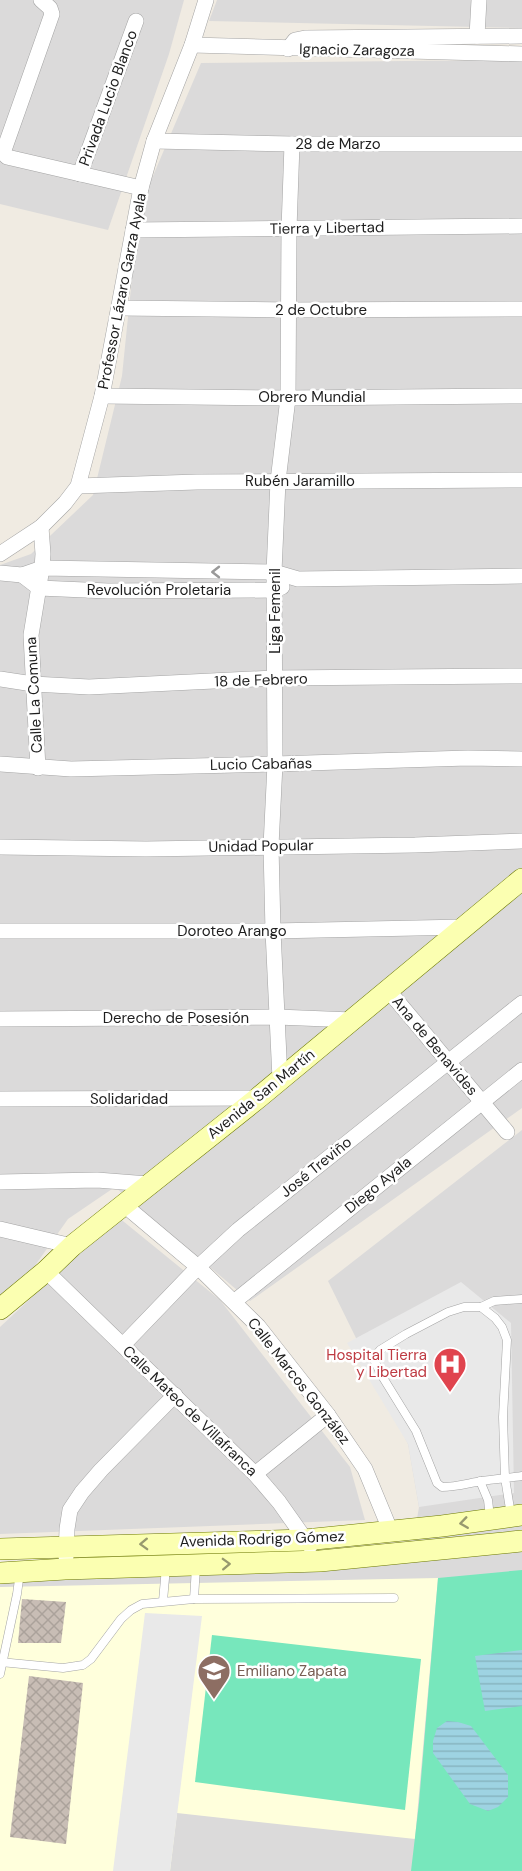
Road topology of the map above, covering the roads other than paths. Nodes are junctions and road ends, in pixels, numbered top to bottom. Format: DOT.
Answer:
graph roads {
  1 [pos="41,0"];
  2 [pos="206,0"];
  3 [pos="478,0"];
  4 [pos="136,21"];
  5 [pos="477,36"];
  6 [pos="522,36"];
  7 [pos="192,45"];
  8 [pos="288,49"];
  9 [pos="522,54"];
  10 [pos="154,141"];
  11 [pos="292,144"];
  12 [pos="522,144"];
  13 [pos="80,174"];
  14 [pos="141,188"];
  15 [pos="522,226"];
  16 [pos="289,229"];
  17 [pos="133,230"];
  18 [pos="119,308"];
  19 [pos="522,309"];
  20 [pos="288,310"];
  21 [pos="102,396"];
  22 [pos="522,396"];
  23 [pos="288,398"];
  24 [pos="522,480"];
  25 [pos="278,481"];
  26 [pos="78,486"];
  27 [pos="41,527"];
  28 [pos="0,554"];
  29 [pos="42,568"];
  30 [pos="274,572"];
  31 [pos="0,573"];
  32 [pos="22,575"];
  33 [pos="522,576"];
  34 [pos="298,579"];
  35 [pos="39,588"];
  36 [pos="274,590"];
  37 [pos="522,676"];
  38 [pos="274,678"];
  39 [pos="0,679"];
  40 [pos="33,684"];
  41 [pos="522,759"];
  42 [pos="0,764"];
  43 [pos="275,764"];
  44 [pos="38,768"];
  45 [pos="522,842"];
  46 [pos="271,846"];
  47 [pos="0,847"];
  48 [pos="522,879"];
  49 [pos="464,927"];
  50 [pos="0,931"];
  51 [pos="273,931"];
  52 [pos="388,990"];
  53 [pos="522,1003"];
  54 [pos="277,1017"];
  55 [pos="0,1019"];
  56 [pos="352,1020"];
  57 [pos="448,1062"];
  58 [pos="522,1070"];
  59 [pos="280,1079"];
  60 [pos="0,1098"];
  61 [pos="258,1098"];
  62 [pos="482,1103"];
  63 [pos="507,1132"];
  64 [pos="0,1182"];
  65 [pos="148,1184"];
  66 [pos="123,1204"];
  67 [pos="0,1229"];
  68 [pos="72,1246"];
  69 [pos="198,1267"];
  70 [pos="46,1271"];
  71 [pos="522,1299"];
  72 [pos="235,1301"];
  73 [pos="481,1307"];
  74 [pos="0,1309"];
  75 [pos="123,1345"];
  76 [pos="175,1395"];
  77 [pos="328,1416"];
  78 [pos="255,1474"];
  79 [pos="522,1476"];
  80 [pos="505,1478"];
  81 [pos="480,1481"];
  82 [pos="517,1516"];
  83 [pos="490,1519"];
  84 [pos="392,1532"];
  85 [pos="305,1540"];
  86 [pos="522,1542"];
  87 [pos="66,1546"];
  88 [pos="0,1549"];
  89 [pos="320,1561"];
  90 [pos="196,1565"];
  91 [pos="166,1566"];
  92 [pos="65,1569"];
  93 [pos="10,1572"];
  94 [pos="394,1598"];
  95 [pos="194,1599"];
  96 [pos="163,1601"];
  97 [pos="1,1662"];
  98 [pos="0,1674"];
  1 -- 13 [label="street"];
  2 -- 7 [label="street, Professor Lázaro Garza Ayala"];
  3 -- 5 [label="street"];
  4 -- 13 [label="street, Privada Lucio Blanco"];
  5 -- 6 [label="street"];
  5 -- 8 [label="street"];
  7 -- 8 [label="street, Ignacio Zaragoza"];
  7 -- 10 [label="street, Professor Lázaro Garza Ayala"];
  8 -- 9 [label="street, Ignacio Zaragoza"];
  10 -- 11 [label="street, 28 de Marzo"];
  10 -- 14 [label="street, Professor Lázaro Garza Ayala"];
  11 -- 12 [label="street, 28 de Marzo"];
  11 -- 16 [label="street, Liga Femenil"];
  13 -- 14 [label="street"];
  14 -- 17 [label="street, Professor Lázaro Garza Ayala"];
  15 -- 16 [label="street, Tierra y Libertad"];
  16 -- 17 [label="street, Tierra y Libertad"];
  16 -- 20 [label="street, Liga Femenil"];
  17 -- 18 [label="street, Professor Lázaro Garza Ayala"];
  18 -- 20 [label="street, 2 de Octubre"];
  18 -- 21 [label="street, Professor Lázaro Garza Ayala"];
  19 -- 20 [label="street, 2 de Octubre"];
  20 -- 23 [label="street, Liga Femenil"];
  21 -- 23 [label="street, Obrero Mundial"];
  21 -- 26 [label="street, Professor Lázaro Garza Ayala"];
  22 -- 23 [label="street, Obrero Mundial"];
  23 -- 25 [label="street, Liga Femenil"];
  24 -- 25 [label="street, Rubén Jaramillo"];
  25 -- 26 [label="street, Rubén Jaramillo"];
  25 -- 30 [label="street, Liga Femenil"];
  26 -- 27 [label="street, Professor Lázaro Garza Ayala"];
  27 -- 28 [label="street, Professor Lázaro Garza Ayala"];
  27 -- 29 [label="street, Calle La Comuna"];
  30 -- 29 [label="street, Revolución Proletaria, one-way"];
  29 -- 32 [label="street, Revolución Proletaria"];
  29 -- 35 [label="street, Calle La Comuna"];
  30 -- 34 [label="street, Revolución Proletaria"];
  30 -- 36 [label="street, Liga Femenil"];
  31 -- 32 [label="street, Revolución Proletaria"];
  32 -- 35 [label="street"];
  33 -- 34 [label="street, Revolución Proletaria"];
  34 -- 36 [label="street, Revolución Proletaria"];
  35 -- 36 [label="street, Revolución Proletaria"];
  35 -- 40 [label="street, Calle La Comuna"];
  36 -- 38 [label="street, Liga Femenil"];
  37 -- 38 [label="street, 18 de Febrero"];
  38 -- 40 [label="street, 18 de Febrero"];
  38 -- 43 [label="street, Liga Femenil"];
  39 -- 40 [label="street, 18 de Febrero"];
  40 -- 44 [label="street, Calle La Comuna"];
  41 -- 43 [label="street, Lucio Cabañas"];
  42 -- 44 [label="street, Lucio Cabañas"];
  43 -- 44 [label="street, Lucio Cabañas"];
  43 -- 46 [label="street, Liga Femenil"];
  45 -- 46 [label="street, Unidad Popular"];
  46 -- 47 [label="street, Unidad Popular"];
  46 -- 51 [label="street, Liga Femenil"];
  48 -- 49 [label="street, Avenida San Martín"];
  49 -- 51 [label="street, Doroteo Arango"];
  49 -- 52 [label="street, Avenida San Martín"];
  50 -- 51 [label="street, Doroteo Arango"];
  51 -- 54 [label="street, Liga Femenil"];
  52 -- 56 [label="street, Avenida San Martín"];
  52 -- 57 [label="street, Ana de Benavides"];
  53 -- 57 [label="street, José Treviño"];
  54 -- 55 [label="street, Derecho de Posesión"];
  54 -- 56 [label="street, Derecho de Posesión"];
  54 -- 59 [label="street, Liga Femenil"];
  56 -- 59 [label="street, Avenida San Martín"];
  57 -- 62 [label="street, Ana de Benavides"];
  57 -- 69 [label="street, José Treviño"];
  58 -- 62 [label="street, Diego Ayala"];
  59 -- 61 [label="street, Avenida San Martín"];
  60 -- 61 [label="street, Solidaridad"];
  61 -- 65 [label="street, Avenida San Martín"];
  62 -- 63 [label="street, Ana de Benavides"];
  62 -- 72 [label="street, Diego Ayala"];
  64 -- 65 [label="street"];
  65 -- 66 [label="street, Avenida San Martín"];
  66 -- 68 [label="street, Avenida San Martín"];
  66 -- 69 [label="street, Calle Marcos González"];
  67 -- 68 [label="street"];
  68 -- 70 [label="street, Avenida San Martín"];
  69 -- 72 [label="street, Calle Marcos González"];
  69 -- 75 [label="street, José Treviño"];
  70 -- 74 [label="street, Avenida San Martín"];
  70 -- 75 [label="street, Calle Mateo de Villafranca"];
  71 -- 73 [label="lane"];
  72 -- 77 [label="street, Calle Marcos González"];
  73 -- 80 [label="lane"];
  73 -- 81 [label="lane"];
  75 -- 76 [label="street, Calle Mateo de Villafranca"];
  76 -- 78 [label="street, Calle Mateo de Villafranca"];
  76 -- 87 [label="street"];
  77 -- 78 [label="street"];
  77 -- 84 [label="street, Calle Marcos González"];
  78 -- 85 [label="street, Calle Mateo de Villafranca"];
  79 -- 80 [label="lane"];
  80 -- 81 [label="lane"];
  80 -- 82 [label="lane"];
  81 -- 83 [label="lane"];
  82 -- 83 [label="street, Avenida Rodrigo Gómez"];
  83 -- 84 [label="street, Avenida Rodrigo Gómez, one-way"];
  84 -- 85 [label="street, Avenida Rodrigo Gómez"];
  85 -- 87 [label="street, Avenida Rodrigo Gómez, one-way"];
  85 -- 89 [label="street, Calle Mateo de Villafranca"];
  86 -- 89 [label="street, Avenida Rodrigo Gómez"];
  87 -- 88 [label="street, Avenida Rodrigo Gómez"];
  87 -- 92 [label="street"];
  90 -- 89 [label="street, Avenida Rodrigo Gómez, one-way"];
  90 -- 91 [label="street, Avenida Rodrigo Gómez"];
  90 -- 95 [label="lane"];
  91 -- 92 [label="street, Avenida Rodrigo Gómez"];
  91 -- 96 [label="lane"];
  92 -- 93 [label="street, Avenida Rodrigo Gómez"];
  93 -- 97 [label="lane"];
  94 -- 95 [label="lane"];
  95 -- 96 [label="lane"];
  96 -- 97 [label="lane"];
  97 -- 98 [label="lane"];
}
